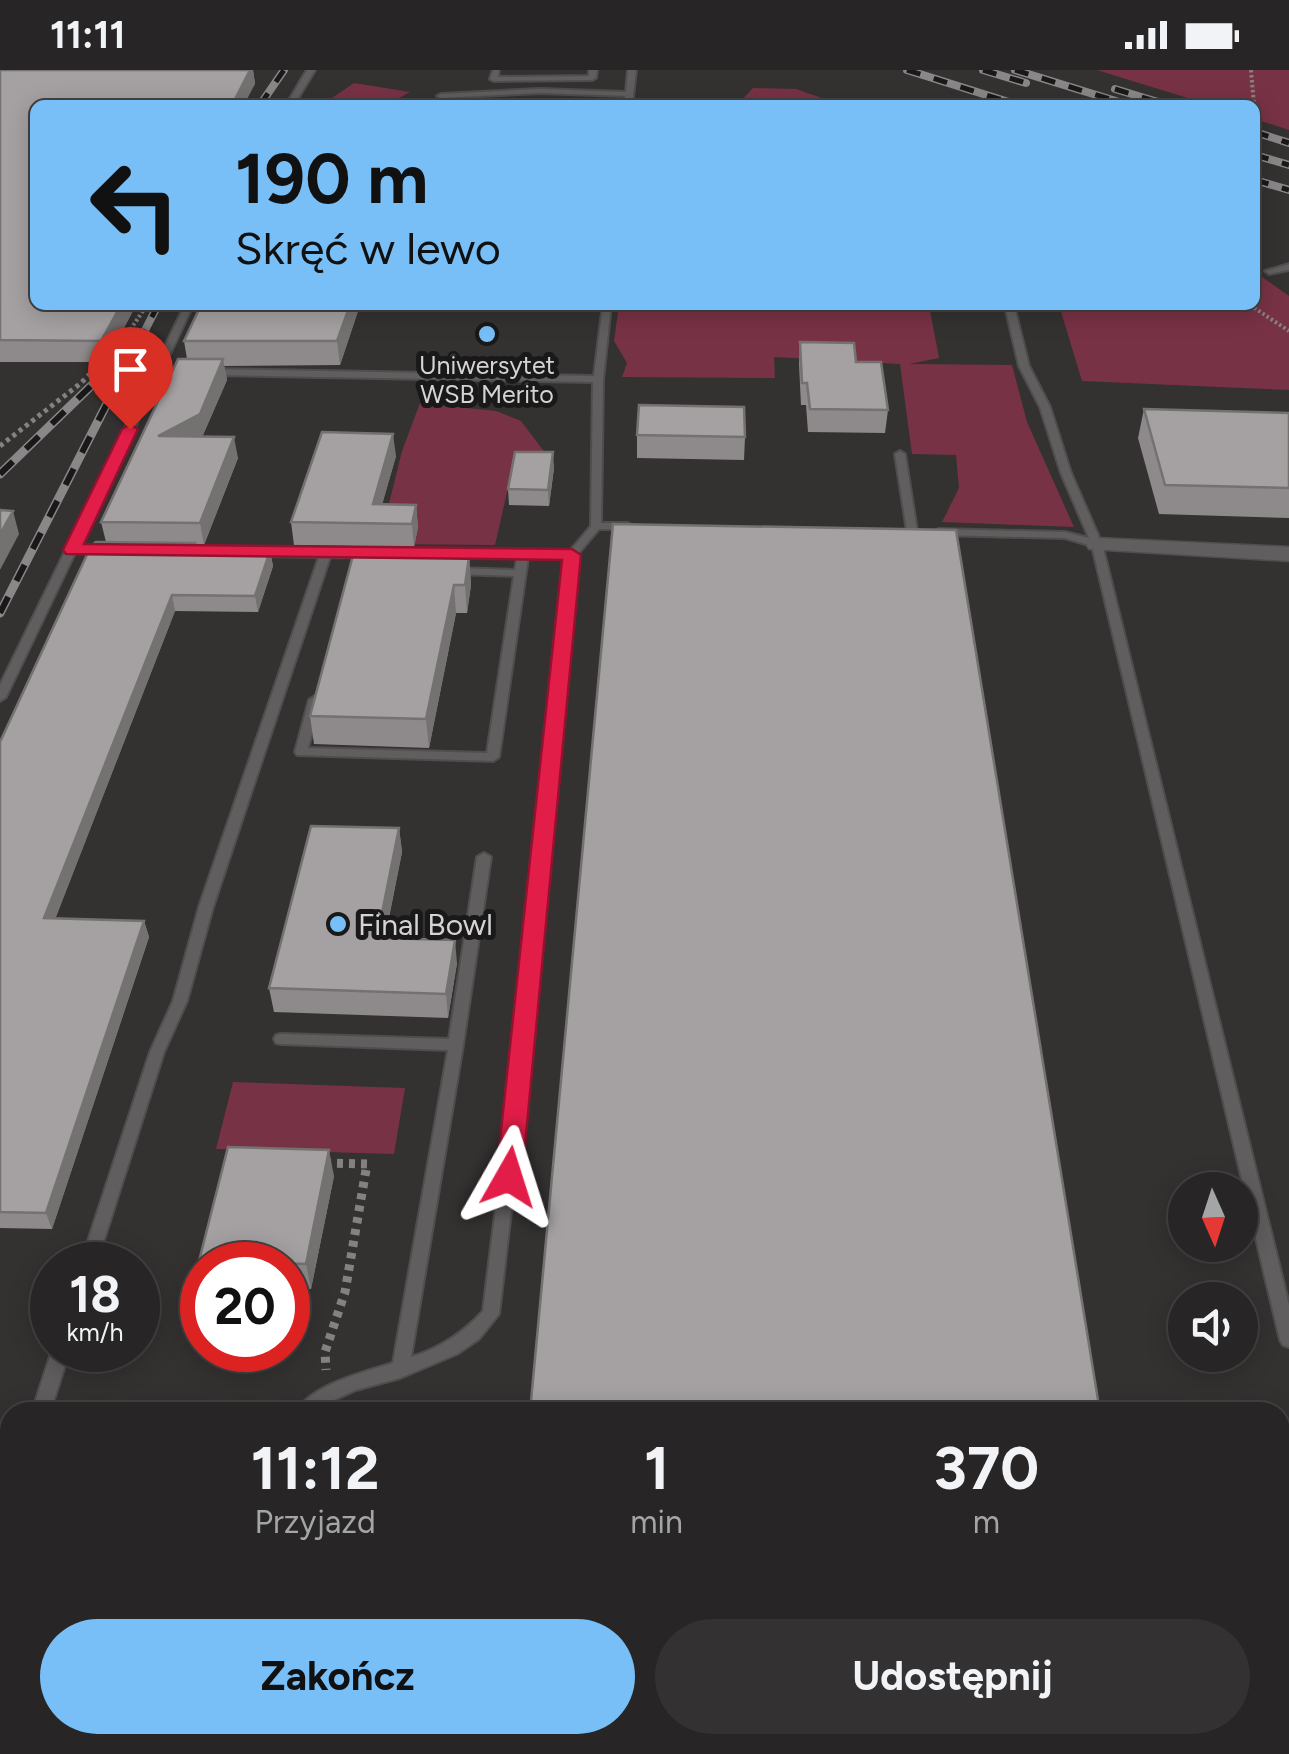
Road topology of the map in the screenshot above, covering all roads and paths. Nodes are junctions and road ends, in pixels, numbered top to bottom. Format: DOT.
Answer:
graph roads {
  1 [pos="312,70"];
  2 [pos="593,70"];
  3 [pos="632,70"];
  4 [pos="1251,70"];
  5 [pos="496,71"];
  6 [pos="539,79"];
  7 [pos="540,91"];
  8 [pos="630,94"];
  9 [pos="441,96"];
  10 [pos="293,100"];
  11 [pos="629,100"];
  12 [pos="1254,100"];
  13 [pos="1289,267"];
  14 [pos="1269,271"];
  15 [pos="144,310"];
  16 [pos="187,310"];
  17 [pos="606,310"];
  18 [pos="1010,310"];
  19 [pos="1257,310"];
  20 [pos="1289,332"];
  21 [pos="156,372"];
  22 [pos="598,378"];
  23 [pos="0,446"];
  24 [pos="900,454"];
  25 [pos="596,526"];
  26 [pos="641,526"];
  27 [pos="893,530"];
  28 [pos="912,531"];
  29 [pos="1097,544"];
  30 [pos="72,550"];
  31 [pos="131,551"];
  32 [pos="247,552"];
  33 [pos="325,554"];
  34 [pos="1289,554"];
  35 [pos="572,555"];
  36 [pos="523,556"];
  37 [pos="444,571"];
  38 [pos="520,572"];
  39 [pos="320,681"];
  40 [pos="0,698"];
  41 [pos="484,856"];
  42 [pos="281,1040"];
  43 [pos="456,1045"];
  44 [pos="320,1163"];
  45 [pos="95,1242"];
  46 [pos="1289,1340"];
  47 [pos="400,1370"];
  48 [pos="53,1372"];
  49 [pos="327,1396"];
  50 [pos="44,1402"];
  51 [pos="319,1402"];
  1 -- 10 [label="lane"];
  2 -- 6 [label="lane"];
  3 -- 8 [label="lane"];
  4 -- 12 [label="path"];
  5 -- 6 [label="lane"];
  6 -- 7 [label="lane"];
  7 -- 8 [label="lane"];
  7 -- 9 [label="lane"];
  8 -- 11 [label="lane"];
  13 -- 14 [label="lane"];
  15 -- 23 [label="path"];
  16 -- 21 [label="lane"];
  17 -- 22 [label="lane"];
  18 -- 29 [label="lane"];
  19 -- 20 [label="path"];
  21 -- 22 [label="lane"];
  21 -- 30 [label="lane"];
  22 -- 25 [label="lane"];
  24 -- 28 [label="lane"];
  25 -- 26 [label="lane"];
  25 -- 35 [label="lane"];
  27 -- 28 [label="lane"];
  28 -- 29 [label="lane"];
  29 -- 34 [label="street"];
  29 -- 46 [label="lane"];
  30 -- 31 [label="lane"];
  30 -- 40 [label="lane"];
  32 -- 33 [label="lane"];
  33 -- 36 [label="lane"];
  33 -- 45 [label="lane"];
  35 -- 36 [label="lane"];
  35 -- 47 [label="lane"];
  36 -- 38 [label="lane"];
  37 -- 38 [label="lane"];
  38 -- 39 [label="lane"];
  41 -- 43 [label="lane"];
  42 -- 43 [label="lane"];
  43 -- 47 [label="lane"];
  44 -- 49 [label="path"];
  47 -- 49 [label="lane"];
  48 -- 50 [label="lane"];
  49 -- 51 [label="lane"];
}
